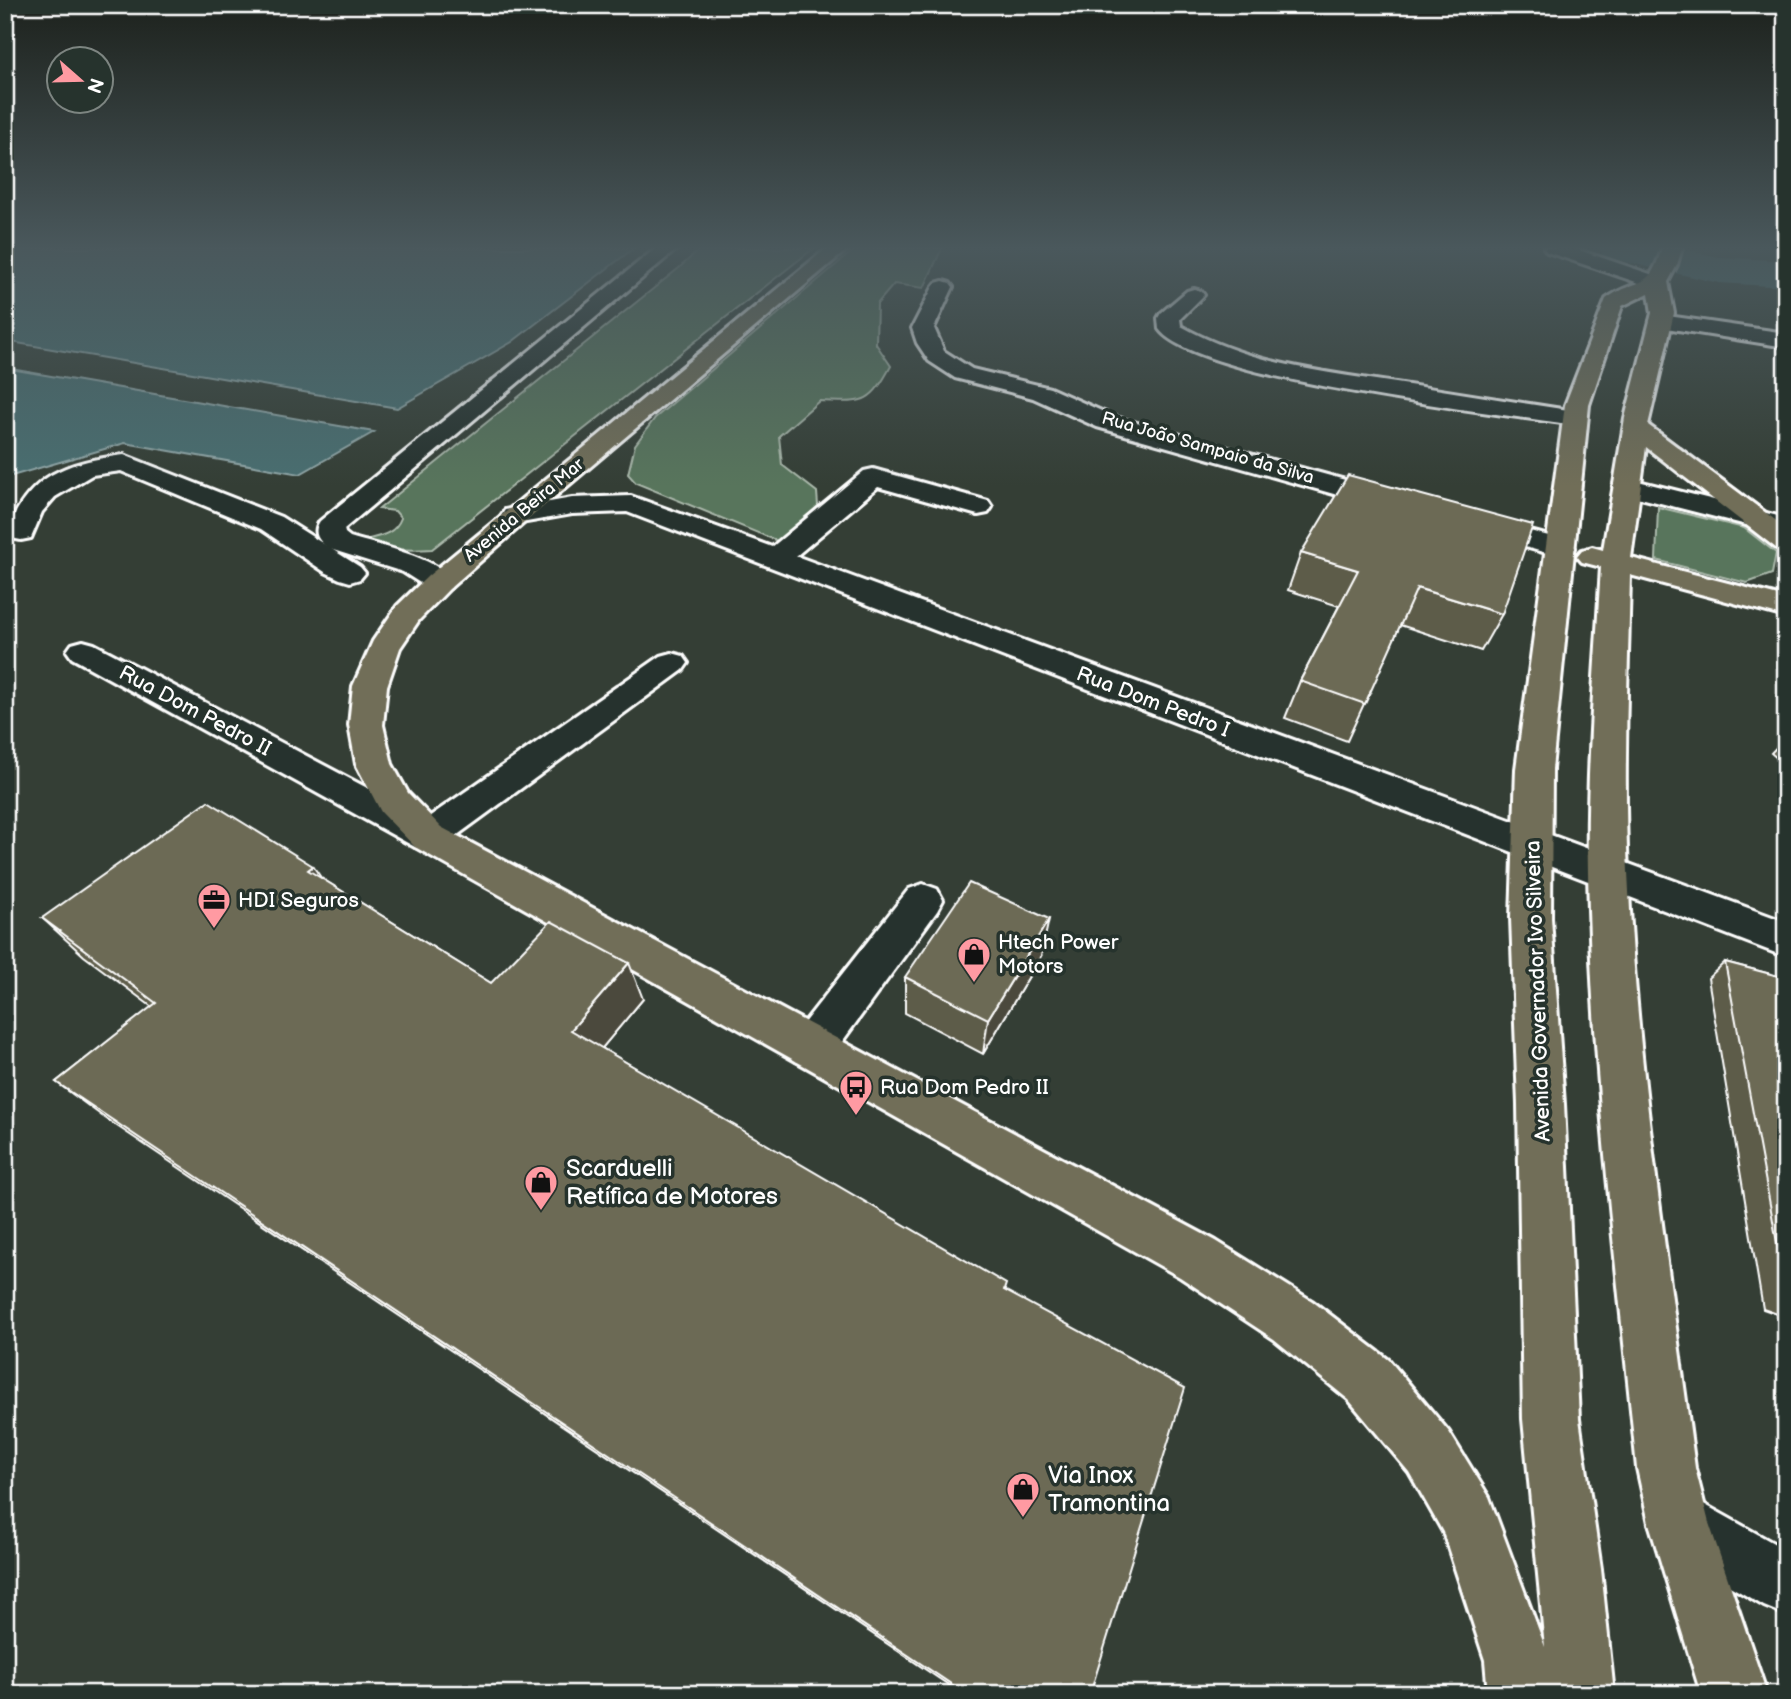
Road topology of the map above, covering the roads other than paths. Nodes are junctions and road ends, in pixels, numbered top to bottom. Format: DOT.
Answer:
graph roads {
  1 [pos="572,327"];
  2 [pos="743,327"];
  3 [pos="923,327"];
  4 [pos="1170,327"];
  5 [pos="1604,327"];
  6 [pos="1660,327"];
  7 [pos="1702,327"];
  8 [pos="1786,340"];
  9 [pos="1575,418"];
  10 [pos="1636,428"];
  11 [pos="1626,486"];
  12 [pos="978,507"];
  13 [pos="1414,507"];
  14 [pos="515,516"];
  15 [pos="1454,518"];
  16 [pos="1754,519"];
  17 [pos="1786,527"];
  18 [pos="21,532"];
  19 [pos="1786,542"];
  20 [pos="1561,548"];
  21 [pos="775,559"];
  22 [pos="1616,563"];
  23 [pos="439,582"];
  24 [pos="1784,606"];
  25 [pos="83,651"];
  26 [pos="672,663"];
  27 [pos="374,764"];
  28 [pos="307,771"];
  29 [pos="428,837"];
  30 [pos="1532,843"];
  31 [pos="1608,874"];
  32 [pos="923,900"];
  33 [pos="1786,940"];
  34 [pos="812,1047"];
  35 [pos="1679,1523"];
  36 [pos="1786,1584"];
  37 [pos="1521,1694"];
  38 [pos="1581,1694"];
  39 [pos="1734,1694"];
  1 -- 23 [label="street"];
  2 -- 14 [label="main road, Avenida Beira Mar"];
  3 -- 13 [label="street, Rua João Sampaio da Silva"];
  4 -- 9 [label="street"];
  5 -- 9 [label="main road, Avenida Governador Ivo Silveira"];
  6 -- 10 [label="main road"];
  7 -- 8 [label="street"];
  9 -- 20 [label="main road, Avenida Governador Ivo Silveira"];
  10 -- 11 [label="main road"];
  10 -- 16 [label="main road"];
  11 -- 16 [label="street"];
  11 -- 22 [label="main road"];
  12 -- 21 [label="street"];
  14 -- 21 [label="street, Rua Dom Pedro I"];
  14 -- 23 [label="main road, Avenida Beira Mar"];
  15 -- 20 [label="street"];
  16 -- 17 [label="street"];
  16 -- 19 [label="main road"];
  18 -- 23 [label="street"];
  20 -- 22 [label="main road"];
  20 -- 30 [label="main road, Avenida Governador Ivo Silveira"];
  21 -- 30 [label="street, Rua Dom Pedro I"];
  22 -- 24 [label="main road"];
  22 -- 31 [label="main road"];
  23 -- 27 [label="main road, Avenida Beira Mar"];
  25 -- 28 [label="street, Rua Dom Pedro II"];
  26 -- 29 [label="street"];
  27 -- 28 [label="street, Rua Dom Pedro II"];
  27 -- 29 [label="main road, Avenida Beira Mar"];
  28 -- 29 [label="street, Rua Dom Pedro II"];
  29 -- 34 [label="main road, Rua Dom Pedro II"];
  30 -- 31 [label="street, Rua Dom Pedro I"];
  30 -- 38 [label="main road, Avenida Governador Ivo Silveira"];
  31 -- 33 [label="street, Rua Dom Pedro I"];
  31 -- 35 [label="main road"];
  32 -- 34 [label="street"];
  34 -- 37 [label="main road, Rua Dom Pedro II"];
  35 -- 36 [label="street"];
  35 -- 39 [label="main road"];
}
